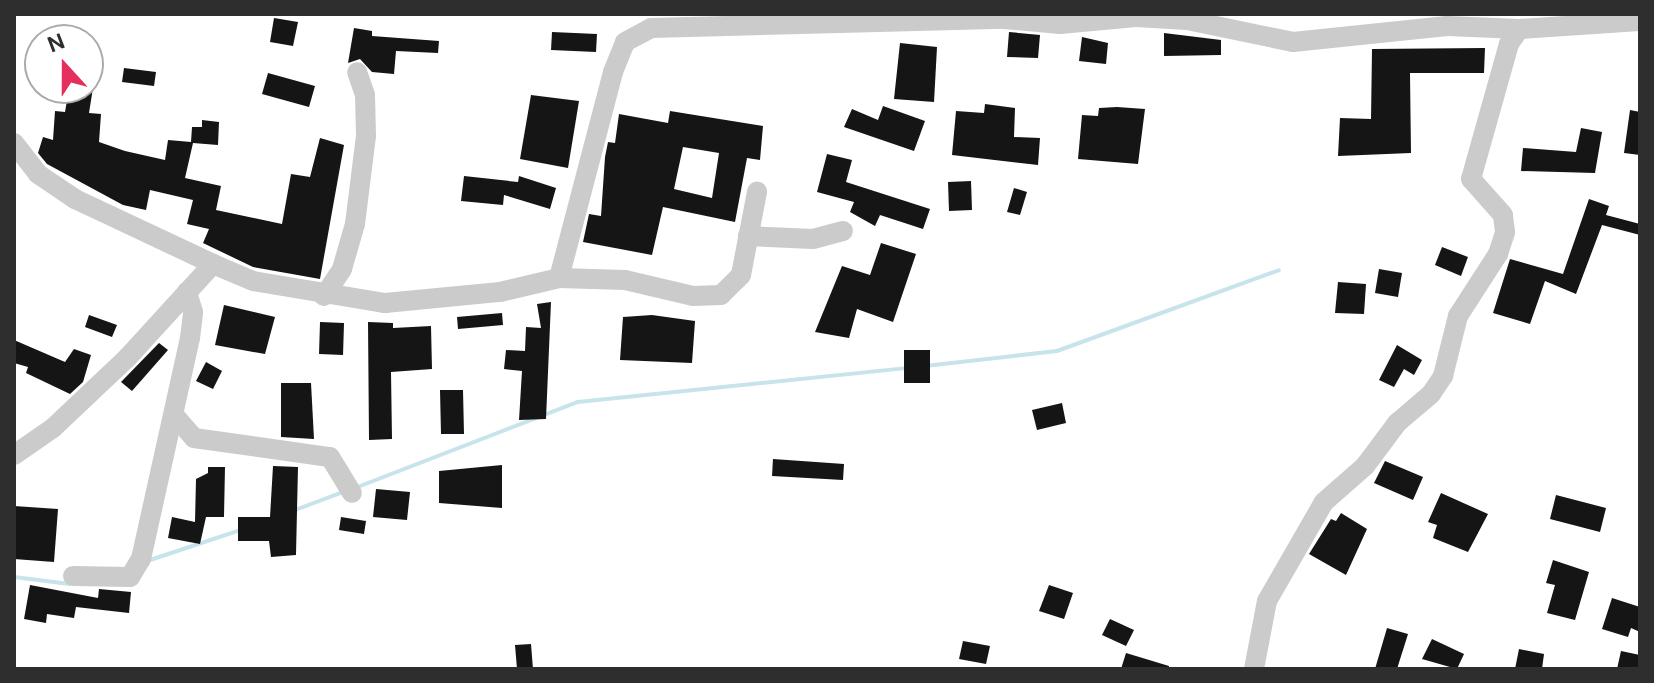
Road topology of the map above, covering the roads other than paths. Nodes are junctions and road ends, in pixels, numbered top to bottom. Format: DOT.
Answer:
graph roads {
  1 [pos="848,18"];
  2 [pos="1640,21"];
  3 [pos="1509,34"];
  4 [pos="357,72"];
  5 [pos="14,143"];
  6 [pos="757,192"];
  7 [pos="843,231"];
  8 [pos="748,236"];
  9 [pos="213,264"];
  10 [pos="559,278"];
  11 [pos="187,292"];
  12 [pos="324,296"];
  13 [pos="174,415"];
  14 [pos="14,455"];
  15 [pos="352,493"];
  16 [pos="73,576"];
  17 [pos="1254,669"];
  1 -- 3 [label="street"];
  1 -- 10 [label="street"];
  2 -- 3 [label="street"];
  3 -- 17 [label="street"];
  4 -- 12 [label="street"];
  5 -- 9 [label="street"];
  6 -- 8 [label="street"];
  7 -- 8 [label="street"];
  8 -- 10 [label="street"];
  9 -- 11 [label="street"];
  9 -- 12 [label="street"];
  10 -- 12 [label="street"];
  11 -- 13 [label="street"];
  11 -- 14 [label="street"];
  13 -- 15 [label="street"];
  13 -- 16 [label="street"];
}
